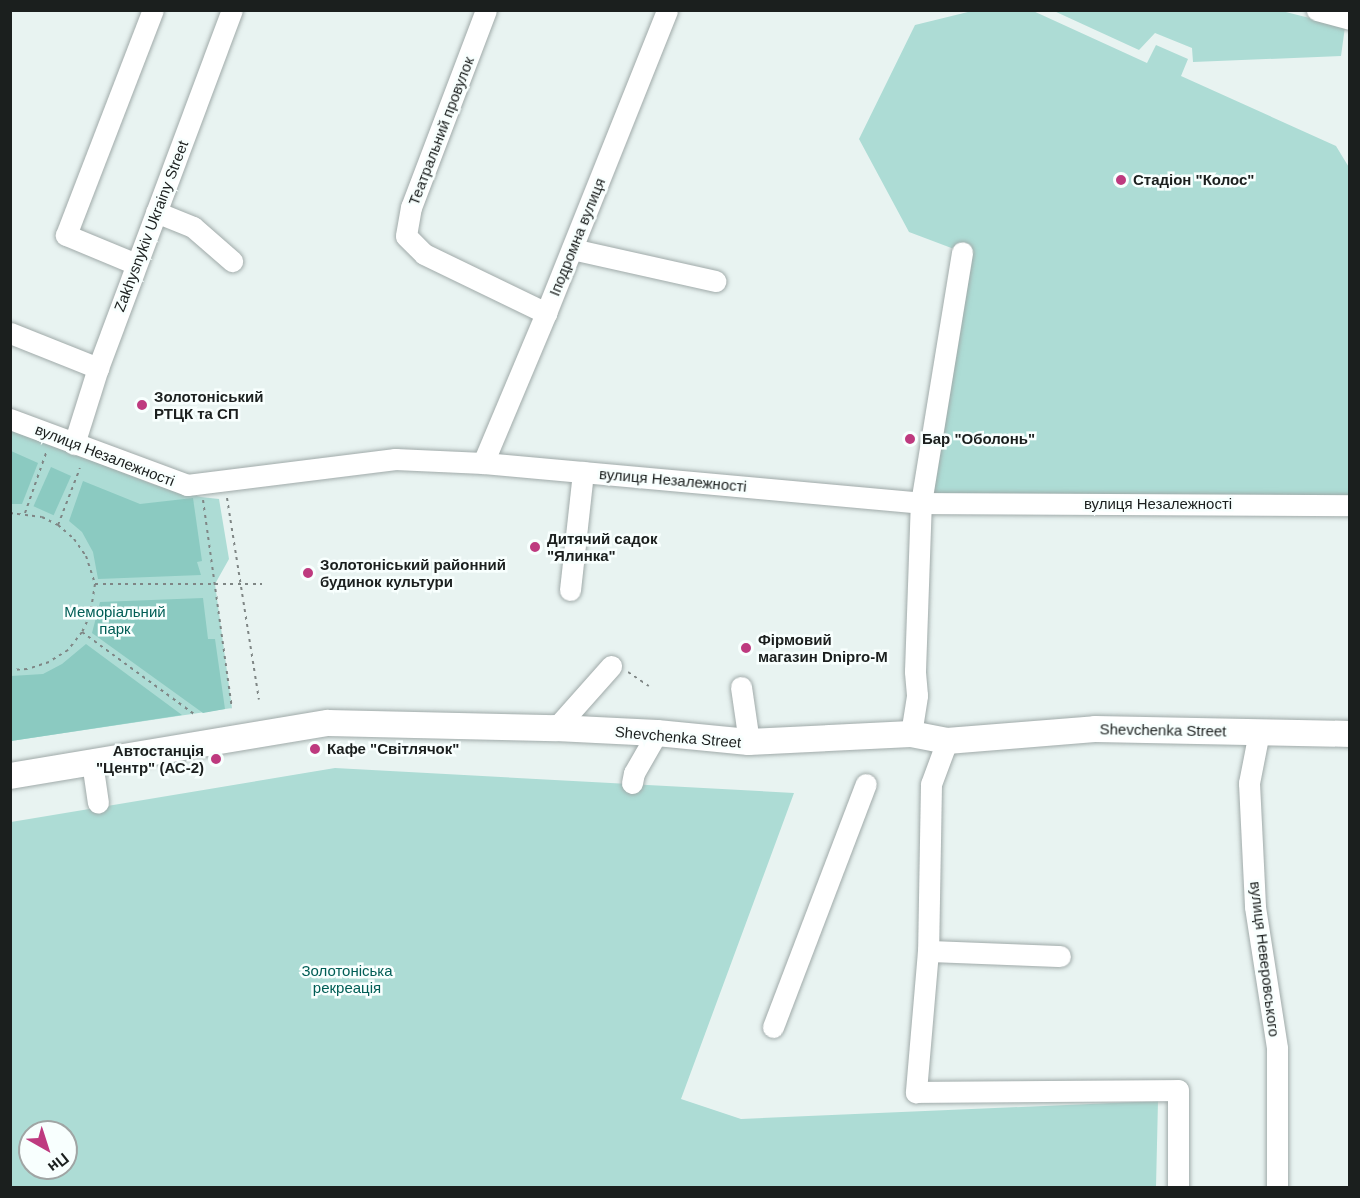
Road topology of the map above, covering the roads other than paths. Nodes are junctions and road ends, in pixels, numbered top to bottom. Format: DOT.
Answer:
graph roads {
  1 [pos="153,10"];
  2 [pos="232,10"];
  3 [pos="486,10"];
  4 [pos="667,10"];
  5 [pos="1317,10"];
  6 [pos="1350,19"];
  7 [pos="156,212"];
  8 [pos="572,249"];
  9 [pos="962,252"];
  10 [pos="232,261"];
  11 [pos="136,264"];
  12 [pos="715,281"];
  13 [pos="546,313"];
  14 [pos="10,333"];
  15 [pos="98,368"];
  16 [pos="10,419"];
  17 [pos="74,444"];
  18 [pos="483,463"];
  19 [pos="584,472"];
  20 [pos="921,503"];
  21 [pos="1350,505"];
  22 [pos="570,591"];
  23 [pos="618,668"];
  24 [pos="741,687"];
  25 [pos="556,728"];
  26 [pos="1259,732"];
  27 [pos="657,733"];
  28 [pos="911,734"];
  29 [pos="1350,734"];
  30 [pos="947,741"];
  31 [pos="749,742"];
  32 [pos="92,762"];
  33 [pos="10,776"];
  34 [pos="632,783"];
  35 [pos="866,784"];
  36 [pos="98,803"];
  37 [pos="928,951"];
  38 [pos="1060,956"];
  39 [pos="773,1027"];
  40 [pos="1178,1188"];
  41 [pos="1277,1188"];
  1 -- 11 [label="street"];
  2 -- 7 [label="street, Zakhysnykiv Ukrainy Street"];
  3 -- 13 [label="street, Театральний провулок"];
  4 -- 8 [label="street, Іподромна вулиця"];
  5 -- 6 [label="street"];
  7 -- 10 [label="street"];
  7 -- 11 [label="street, Zakhysnykiv Ukrainy Street"];
  8 -- 12 [label="street"];
  8 -- 13 [label="street, Іподромна вулиця"];
  9 -- 20 [label="street"];
  11 -- 15 [label="street, Zakhysnykiv Ukrainy Street"];
  13 -- 18 [label="street, Іподромна вулиця"];
  14 -- 15 [label="street"];
  15 -- 17 [label="street, Zakhysnykiv Ukrainy Street"];
  16 -- 17 [label="street, вулиця Незалежності"];
  17 -- 18 [label="street, вулиця Незалежності"];
  18 -- 19 [label="street, вулиця Незалежності"];
  19 -- 20 [label="street, вулиця Незалежності"];
  19 -- 22 [label="street"];
  20 -- 21 [label="street, вулиця Незалежності"];
  20 -- 28 [label="street"];
  23 -- 25 [label="street"];
  24 -- 31 [label="street"];
  25 -- 27 [label="main road, Shevchenka Street"];
  25 -- 32 [label="main road, Shevchenka Street"];
  26 -- 29 [label="main road, Shevchenka Street"];
  26 -- 30 [label="main road, Shevchenka Street"];
  26 -- 41 [label="street, вулиця Неверовського"];
  27 -- 31 [label="main road, Shevchenka Street"];
  27 -- 34 [label="street"];
  28 -- 30 [label="main road, Shevchenka Street"];
  28 -- 31 [label="main road, Shevchenka Street"];
  30 -- 37 [label="street"];
  32 -- 33 [label="main road, Shevchenka Street"];
  32 -- 36 [label="street"];
  35 -- 39 [label="street"];
  37 -- 38 [label="street"];
  37 -- 40 [label="street"];
}
